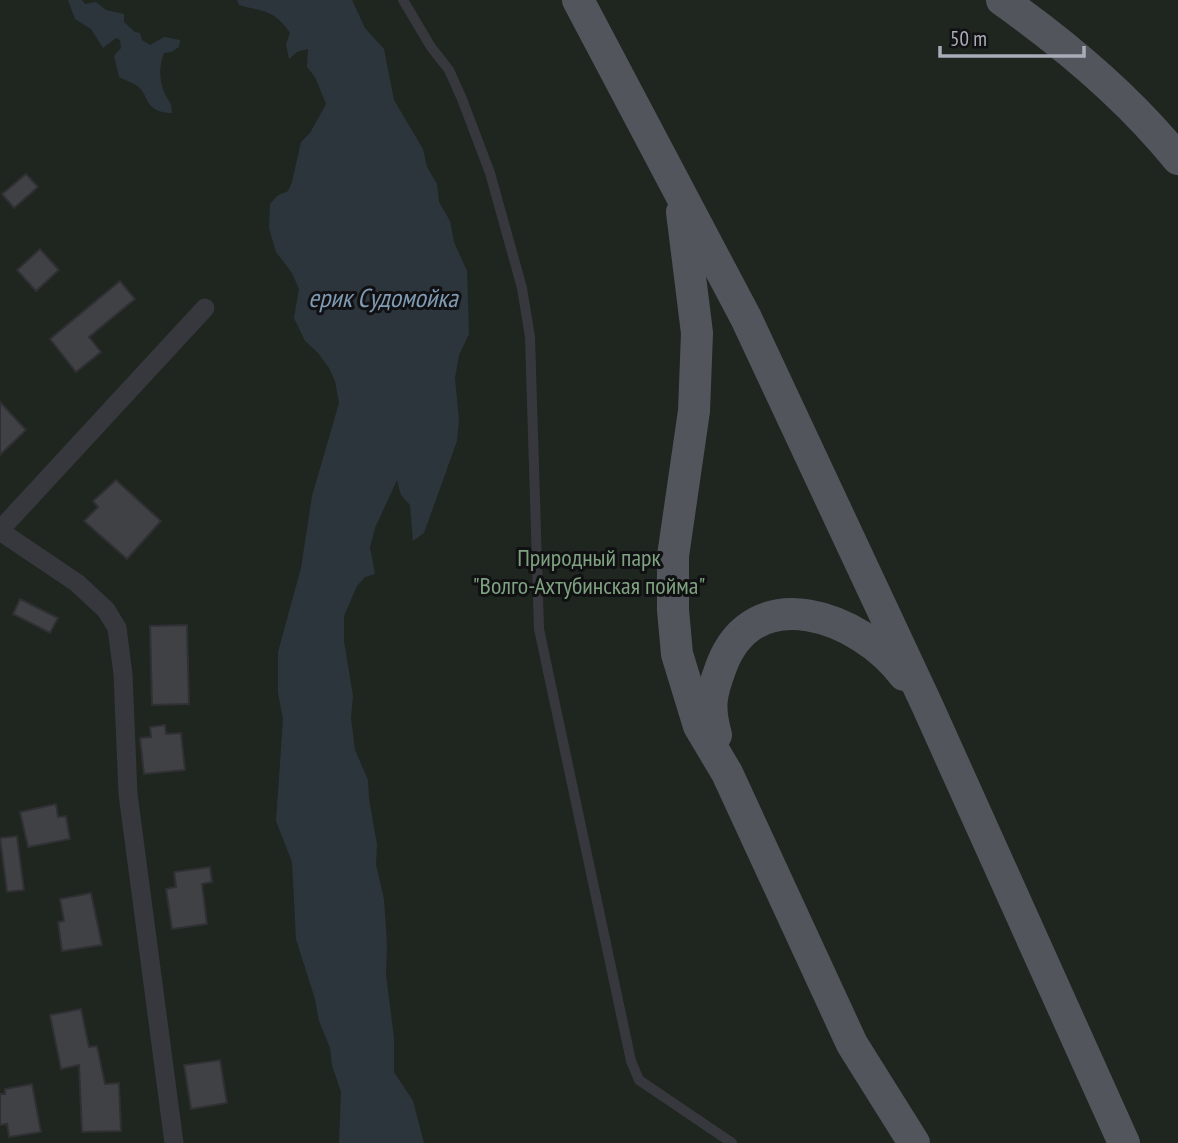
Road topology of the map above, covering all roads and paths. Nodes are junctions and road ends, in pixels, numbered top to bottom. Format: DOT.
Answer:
graph roads {
  1 [pos="403,0"];
  2 [pos="578,0"];
  3 [pos="1002,0"];
  4 [pos="1178,159"];
  5 [pos="681,197"];
  6 [pos="205,308"];
  7 [pos="0,531"];
  8 [pos="927,705"];
  9 [pos="727,773"];
  10 [pos="174,1143"];
  11 [pos="732,1143"];
  12 [pos="914,1143"];
  13 [pos="1124,1143"];
  1 -- 11 [label="lane"];
  2 -- 5 [label="main road"];
  3 -- 4 [label="main road"];
  5 -- 8 [label="main road"];
  5 -- 9 [label="main road"];
  6 -- 7 [label="street"];
  7 -- 10 [label="street"];
  8 -- 9 [label="main road"];
  8 -- 13 [label="main road"];
  9 -- 12 [label="main road"];
}
